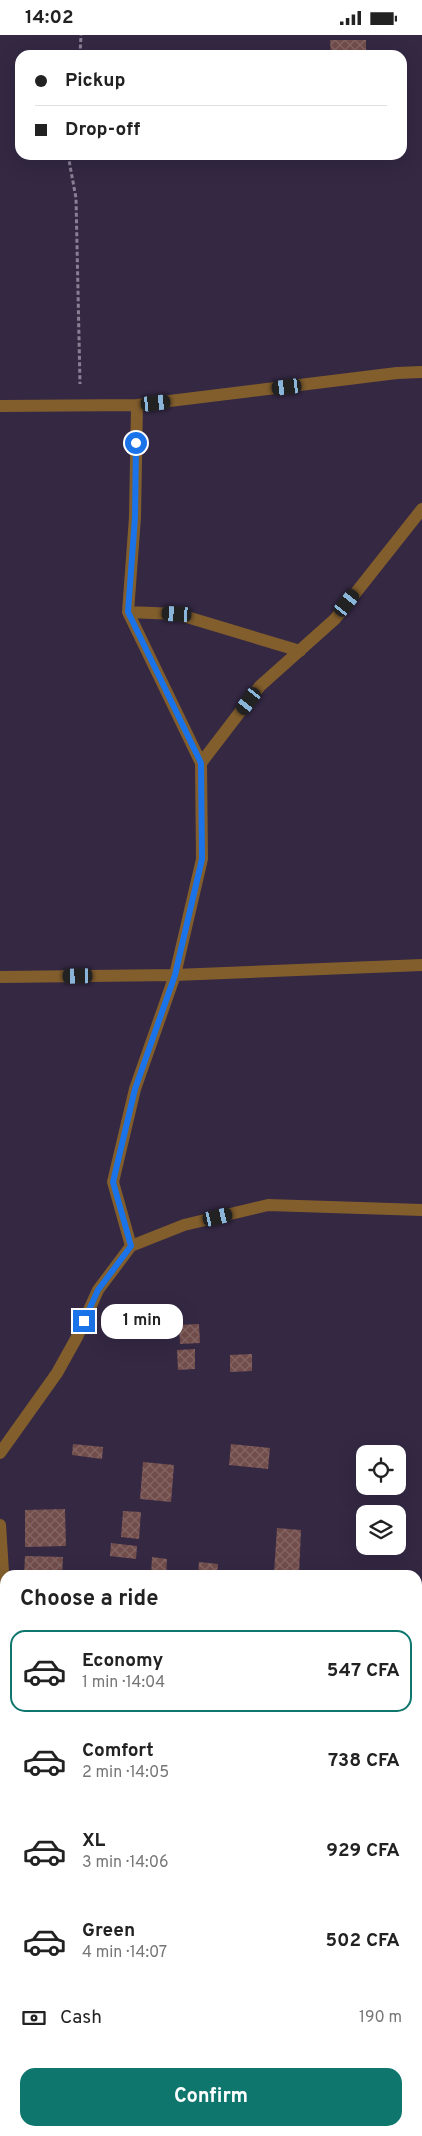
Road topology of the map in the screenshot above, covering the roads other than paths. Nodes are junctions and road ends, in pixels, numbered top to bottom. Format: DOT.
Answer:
graph roads {
  1 [pos="422,372"];
  2 [pos="137,405"];
  3 [pos="0,406"];
  4 [pos="422,509"];
  5 [pos="128,612"];
  6 [pos="300,651"];
  7 [pos="201,763"];
  8 [pos="422,965"];
  9 [pos="175,975"];
  10 [pos="0,977"];
  11 [pos="422,1210"];
  12 [pos="131,1246"];
  13 [pos="0,1453"];
  14 [pos="0,1525"];
  15 [pos="3,1570"];
  1 -- 2 [label="street"];
  2 -- 3 [label="street"];
  2 -- 5 [label="street"];
  4 -- 6 [label="street"];
  5 -- 6 [label="street"];
  5 -- 7 [label="street"];
  6 -- 7 [label="street"];
  7 -- 9 [label="street"];
  8 -- 9 [label="street"];
  9 -- 10 [label="street"];
  9 -- 12 [label="street"];
  11 -- 12 [label="street"];
  12 -- 13 [label="street"];
  14 -- 15 [label="street"];
}
